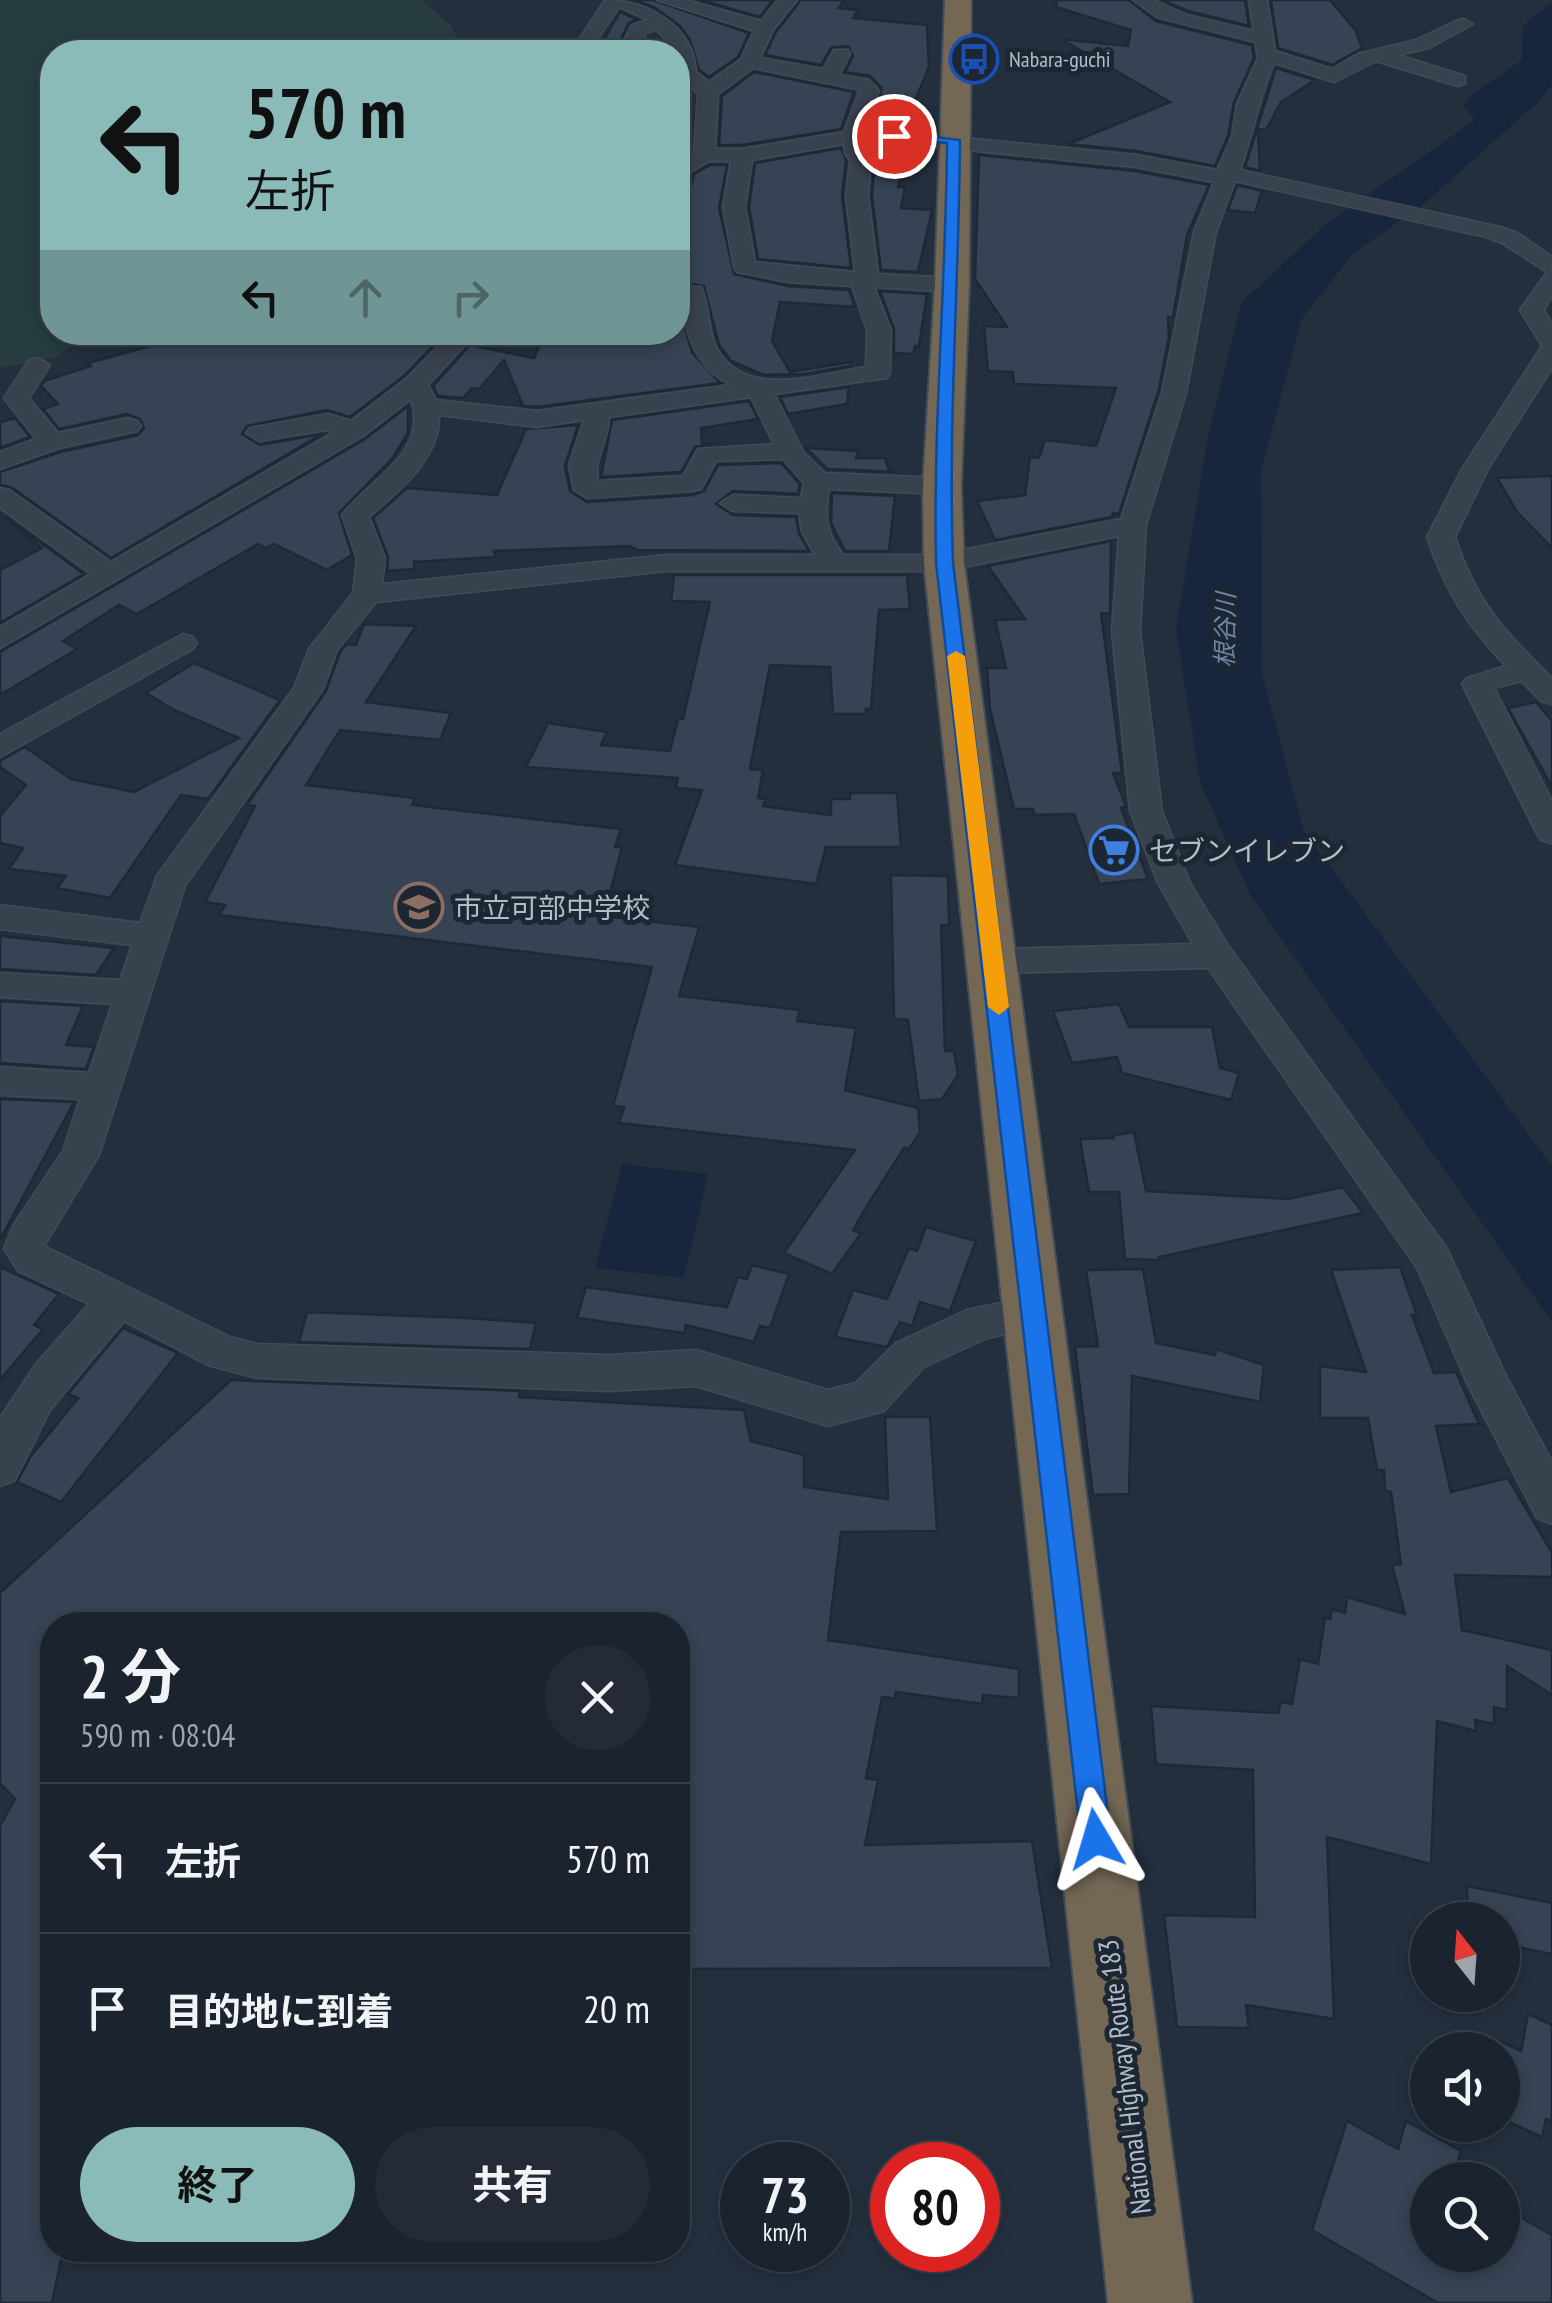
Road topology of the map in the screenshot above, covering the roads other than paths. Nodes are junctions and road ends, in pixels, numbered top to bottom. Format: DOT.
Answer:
graph roads {
  1 [pos="616,0"];
  2 [pos="666,0"];
  3 [pos="788,0"];
  4 [pos="958,0"];
  5 [pos="1142,0"];
  6 [pos="1258,0"];
  7 [pos="659,24"];
  8 [pos="1464,24"];
  9 [pos="765,28"];
  10 [pos="588,40"];
  11 [pos="634,40"];
  12 [pos="669,40"];
  13 [pos="1266,46"];
  14 [pos="840,54"];
  15 [pos="1377,55"];
  16 [pos="690,61"];
  17 [pos="747,64"];
  18 [pos="690,77"];
  19 [pos="832,80"];
  20 [pos="1458,80"];
  21 [pos="708,92"];
  22 [pos="854,135"];
  23 [pos="954,140"];
  24 [pos="704,155"];
  25 [pos="742,156"];
  26 [pos="690,165"];
  27 [pos="1226,176"];
  28 [pos="1552,268"];
  29 [pos="1552,278"];
  30 [pos="868,280"];
  31 [pos="952,285"];
  32 [pos="690,292"];
  33 [pos="457,345"];
  34 [pos="1552,347"];
  35 [pos="38,364"];
  36 [pos="760,391"];
  37 [pos="420,395"];
  38 [pos="596,413"];
  39 [pos="128,426"];
  40 [pos="354,431"];
  41 [pos="259,433"];
  42 [pos="52,442"];
  43 [pos="790,452"];
  44 [pos="0,461"];
  45 [pos="942,486"];
  46 [pos="815,494"];
  47 [pos="0,496"];
  48 [pos="732,503"];
  49 [pos="1133,525"];
  50 [pos="834,562"];
  51 [pos="945,562"];
  52 [pos="110,574"];
  53 [pos="367,594"];
  54 [pos="0,639"];
  55 [pos="183,643"];
  56 [pos="1543,682"];
  57 [pos="0,747"];
  58 [pos="1552,832"];
  59 [pos="0,917"];
  60 [pos="152,936"];
  61 [pos="1217,956"];
  62 [pos="994,961"];
  63 [pos="0,985"];
  64 [pos="133,993"];
  65 [pos="0,1081"];
  66 [pos="101,1087"];
  67 [pos="119,1299"];
  68 [pos="1034,1313"];
  69 [pos="0,1467"];
  70 [pos="1552,1504"];
  71 [pos="1150,2303"];
  1 -- 7 [label="street"];
  1 -- 10 [label="street"];
  2 -- 9 [label="street"];
  3 -- 9 [label="street"];
  4 -- 23 [label="highway, National Highway Route 183"];
  5 -- 13 [label="street"];
  6 -- 13 [label="street"];
  7 -- 11 [label="street"];
  7 -- 12 [label="street"];
  8 -- 15 [label="street"];
  9 -- 17 [label="street"];
  13 -- 15 [label="street"];
  13 -- 27 [label="street"];
  14 -- 17 [label="street"];
  15 -- 20 [label="street"];
  16 -- 17 [label="street"];
  17 -- 21 [label="street"];
  18 -- 21 [label="street"];
  19 -- 22 [label="street"];
  21 -- 24 [label="street"];
  22 -- 23 [label="street"];
  22 -- 25 [label="street"];
  22 -- 30 [label="street"];
  23 -- 27 [label="street"];
  23 -- 31 [label="highway, National Highway Route 183"];
  24 -- 25 [label="street"];
  24 -- 26 [label="street"];
  25 -- 30 [label="street"];
  27 -- 28 [label="street"];
  27 -- 49 [label="street"];
  29 -- 34 [label="street"];
  30 -- 31 [label="street"];
  30 -- 36 [label="street"];
  31 -- 45 [label="highway, National Highway Route 183"];
  32 -- 36 [label="street"];
  33 -- 37 [label="street"];
  34 -- 56 [label="street"];
  35 -- 42 [label="street"];
  36 -- 38 [label="street"];
  36 -- 43 [label="street"];
  37 -- 38 [label="street"];
  37 -- 40 [label="street"];
  37 -- 53 [label="street"];
  38 -- 43 [label="street"];
  39 -- 42 [label="street"];
  40 -- 41 [label="street"];
  40 -- 52 [label="street"];
  42 -- 44 [label="street"];
  43 -- 46 [label="street"];
  45 -- 46 [label="street"];
  45 -- 51 [label="highway, National Highway Route 183"];
  46 -- 48 [label="street"];
  46 -- 50 [label="street"];
  47 -- 52 [label="street"];
  49 -- 51 [label="street"];
  49 -- 61 [label="street"];
  50 -- 51 [label="street"];
  50 -- 53 [label="street"];
  51 -- 62 [label="highway, National Highway Route 183"];
  52 -- 54 [label="street"];
  53 -- 60 [label="street"];
  55 -- 57 [label="street"];
  56 -- 58 [label="street"];
  59 -- 60 [label="street"];
  60 -- 64 [label="street"];
  61 -- 62 [label="street"];
  61 -- 70 [label="street"];
  62 -- 68 [label="highway, National Highway Route 183"];
  63 -- 64 [label="street"];
  64 -- 66 [label="street"];
  65 -- 66 [label="street"];
  66 -- 67 [label="street"];
  67 -- 68 [label="street"];
  67 -- 69 [label="street"];
  68 -- 71 [label="highway, National Highway Route 183"];
}
